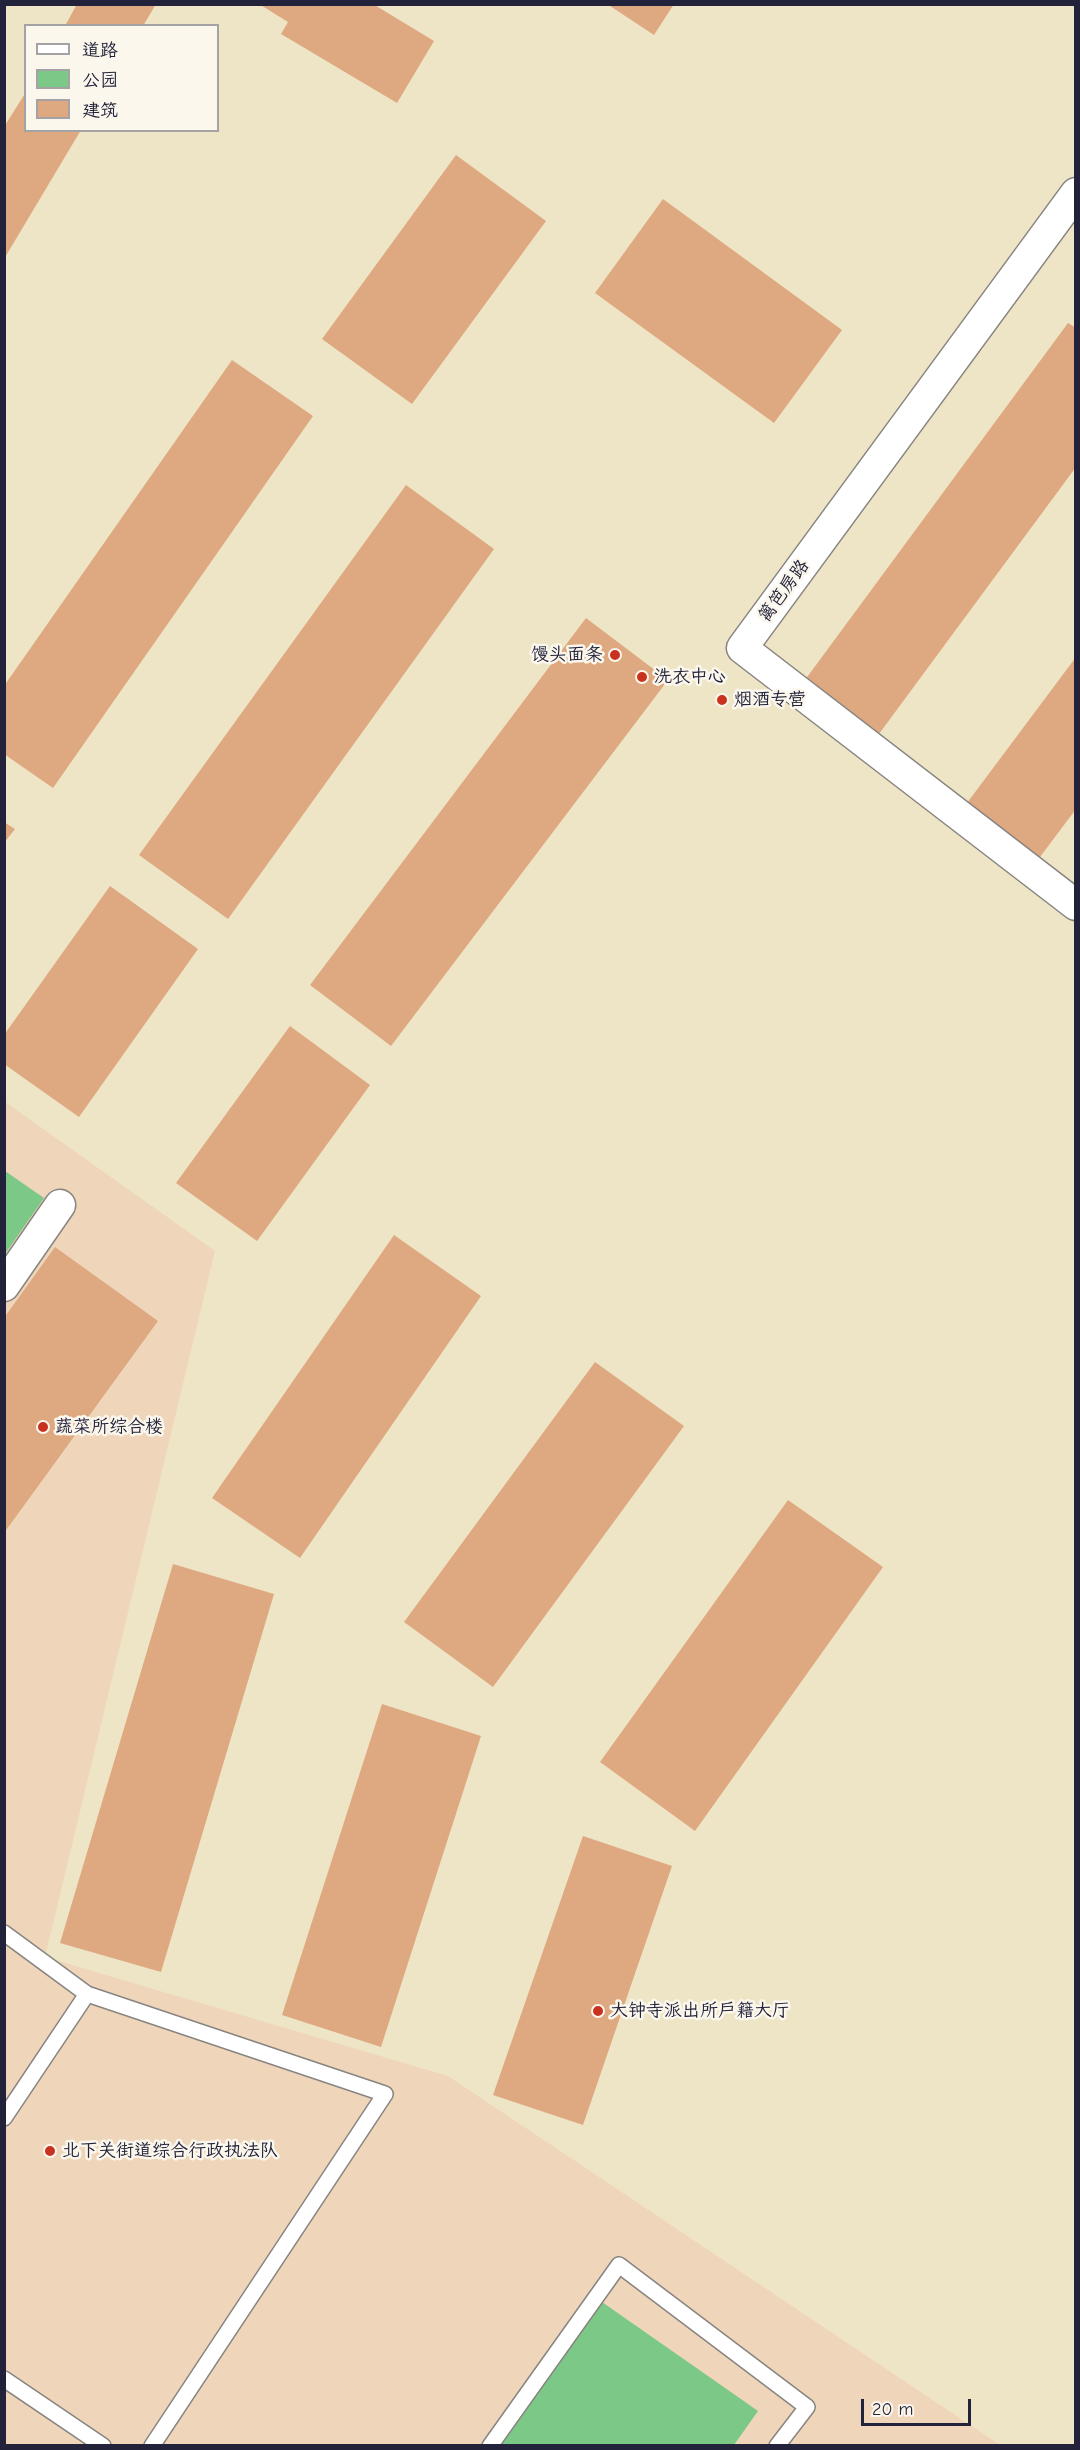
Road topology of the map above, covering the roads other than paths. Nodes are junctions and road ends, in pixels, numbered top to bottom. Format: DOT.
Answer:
graph roads {
  1 [pos="1076,193"];
  2 [pos="1076,905"];
  3 [pos="60,1205"];
  4 [pos="4,1286"];
  5 [pos="4,1933"];
  6 [pos="87,1994"];
  7 [pos="4,2118"];
  8 [pos="4,2379"];
  9 [pos="103,2445"];
  10 [pos="152,2445"];
  11 [pos="490,2445"];
  12 [pos="777,2445"];
  1 -- 2 [label="street, 篱笆房路"];
  3 -- 4 [label="street"];
  5 -- 6 [label="lane"];
  6 -- 7 [label="lane"];
  6 -- 10 [label="lane"];
  8 -- 9 [label="lane"];
  11 -- 12 [label="lane"];
}
